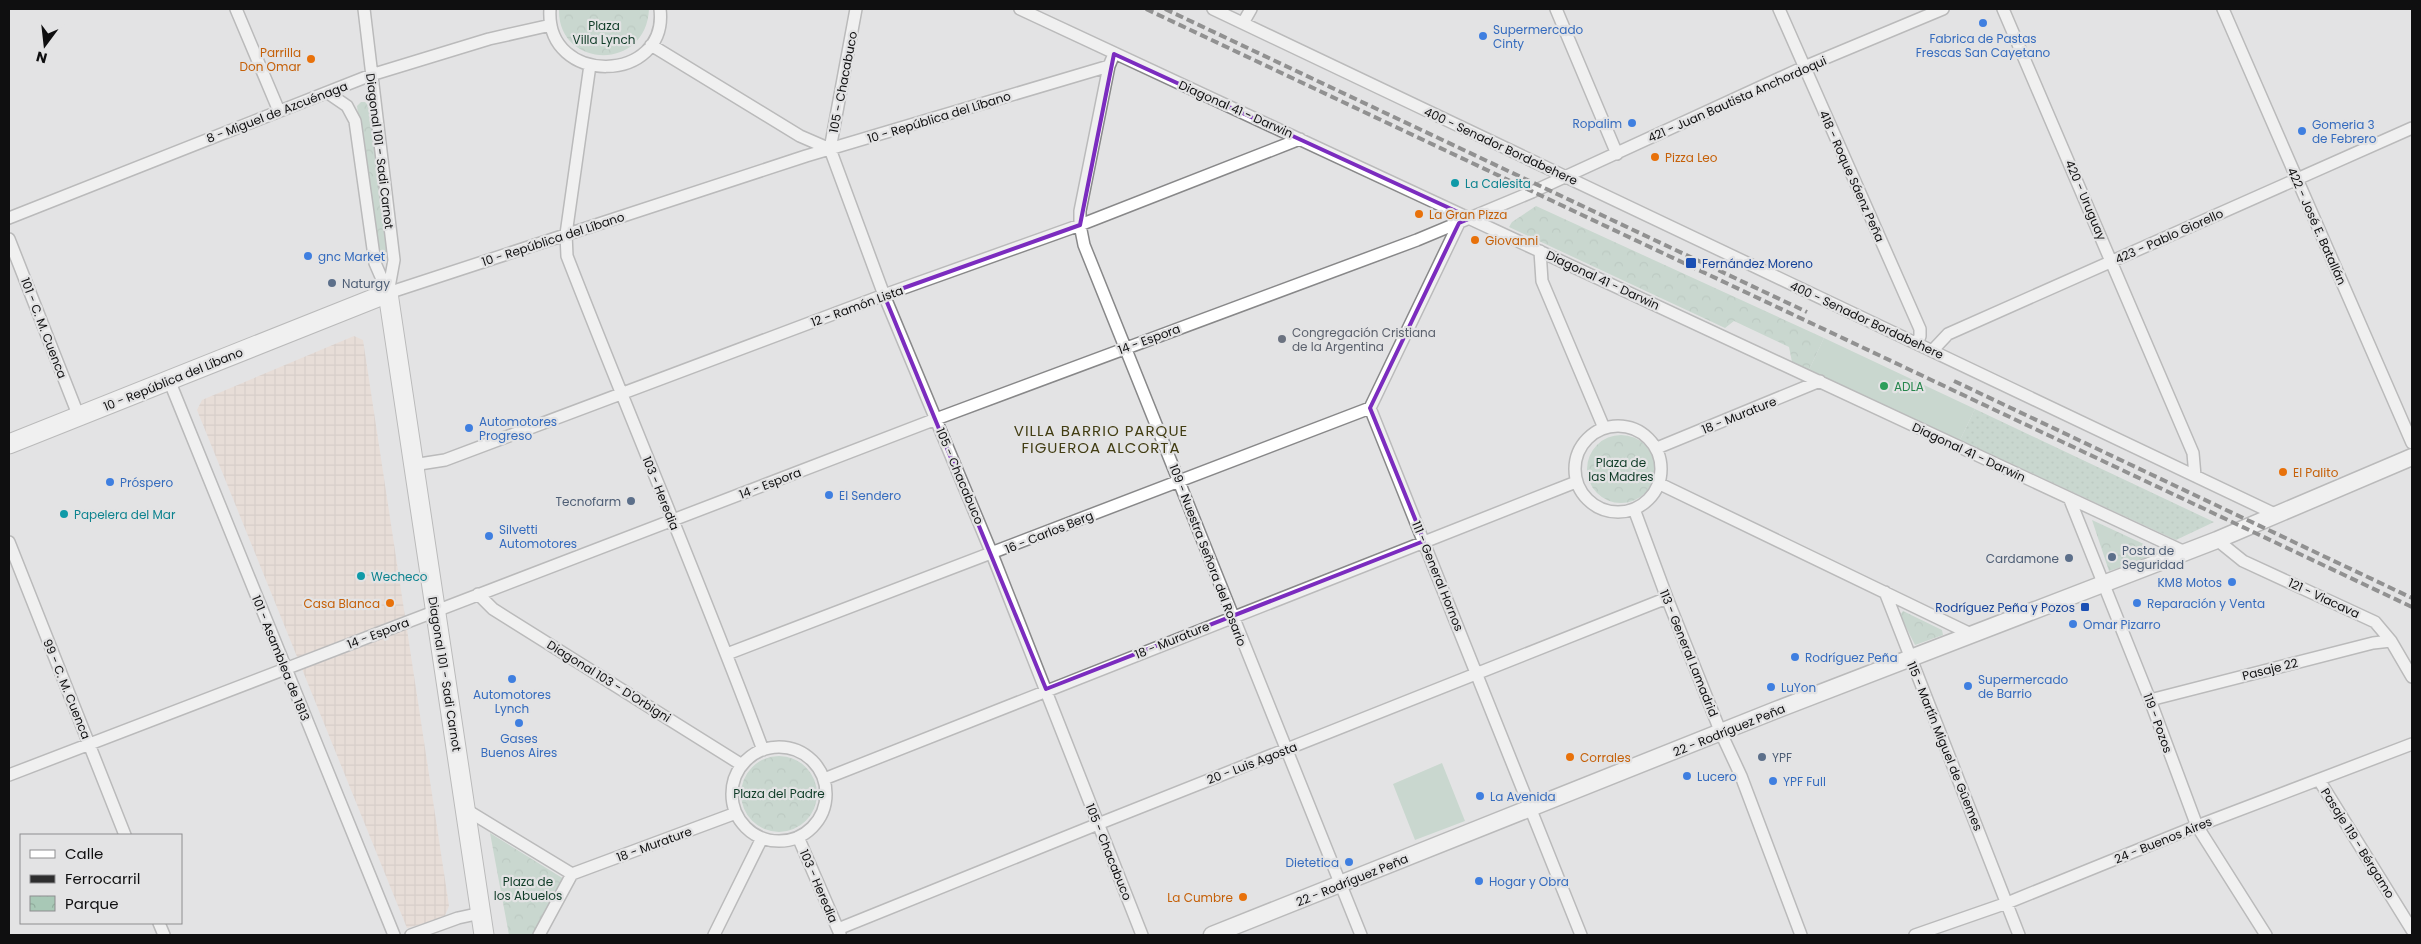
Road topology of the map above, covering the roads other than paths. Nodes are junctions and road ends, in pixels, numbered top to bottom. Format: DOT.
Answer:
graph roads {
  1 [pos="236,9"];
  2 [pos="364,9"];
  3 [pos="550,9"];
  4 [pos="660,9"];
  5 [pos="856,9"];
  6 [pos="1020,9"];
  7 [pos="1212,9"];
  8 [pos="1251,9"];
  9 [pos="1556,9"];
  10 [pos="1779,9"];
  11 [pos="1943,9"];
  12 [pos="2003,9"];
  13 [pos="2223,9"];
  14 [pos="1243,23"];
  15 [pos="551,24"];
  16 [pos="651,45"];
  17 [pos="1114,54"];
  18 [pos="590,65"];
  19 [pos="1109,66"];
  20 [pos="1804,67"];
  21 [pos="371,76"];
  22 [pos="328,93"];
  23 [pos="279,111"];
  24 [pos="2412,128"];
  25 [pos="1300,139"];
  26 [pos="830,149"];
  27 [pos="1616,154"];
  28 [pos="1565,177"];
  29 [pos="2297,179"];
  30 [pos="1532,192"];
  31 [pos="9,218"];
  32 [pos="1471,218"];
  33 [pos="1459,223"];
  34 [pos="1080,225"];
  35 [pos="566,234"];
  36 [pos="9,239"];
  37 [pos="1540,251"];
  38 [pos="2112,261"];
  39 [pos="388,293"];
  40 [pos="884,295"];
  41 [pos="1917,344"];
  42 [pos="1126,347"];
  43 [pos="1932,351"];
  44 [pos="169,380"];
  45 [pos="1820,381"];
  46 [pos="621,395"];
  47 [pos="1370,408"];
  48 [pos="78,417"];
  49 [pos="936,419"];
  50 [pos="1604,428"];
  51 [pos="2412,443"];
  52 [pos="9,444"];
  53 [pos="1657,448"];
  54 [pos="2412,456"];
  55 [pos="413,465"];
  56 [pos="2195,476"];
  57 [pos="1179,480"];
  58 [pos="1576,482"];
  59 [pos="1660,484"];
  60 [pos="2070,500"];
  61 [pos="1634,510"];
  62 [pos="2278,515"];
  63 [pos="673,521"];
  64 [pos="2217,540"];
  65 [pos="1424,541"];
  66 [pos="9,542"];
  67 [pos="2185,552"];
  68 [pos="992,554"];
  69 [pos="2104,584"];
  70 [pos="1885,592"];
  71 [pos="478,594"];
  72 [pos="1667,598"];
  73 [pos="435,611"];
  74 [pos="1231,616"];
  75 [pos="1973,635"];
  76 [pos="2391,641"];
  77 [pos="727,654"];
  78 [pos="1910,659"];
  79 [pos="286,669"];
  80 [pos="1478,674"];
  81 [pos="2412,677"];
  82 [pos="1046,689"];
  83 [pos="2150,700"];
  84 [pos="1721,732"];
  85 [pos="2412,744"];
  86 [pos="89,745"];
  87 [pos="1286,749"];
  88 [pos="763,750"];
  89 [pos="742,765"];
  90 [pos="9,775"];
  91 [pos="824,778"];
  92 [pos="2319,780"];
  93 [pos="1532,809"];
  94 [pos="465,810"];
  95 [pos="736,813"];
  96 [pos="1098,824"];
  97 [pos="2196,826"];
  98 [pos="125,834"];
  99 [pos="798,837"];
  100 [pos="762,838"];
  101 [pos="572,874"];
  102 [pos="1342,885"];
  103 [pos="2006,902"];
  104 [pos="480,913"];
  105 [pos="2412,930"];
  106 [pos="839,932"];
  107 [pos="394,935"];
  108 [pos="411,935"];
  109 [pos="484,935"];
  110 [pos="540,935"];
  111 [pos="714,935"];
  112 [pos="1142,935"];
  113 [pos="1212,935"];
  114 [pos="1361,935"];
  115 [pos="1581,935"];
  116 [pos="1801,935"];
  117 [pos="1915,935"];
  118 [pos="2020,935"];
  119 [pos="2265,935"];
  1 -- 23 [label="street"];
  2 -- 21 [label="street, Diagonal 101 - Sadi Carnot"];
  3 -- 15 [label="street"];
  4 -- 16 [label="street"];
  5 -- 26 [label="street, 105 - Chacabuco"];
  6 -- 17 [label="street, Diagonal 41 - Darwin"];
  7 -- 14 [label="street, 400 - Senador Bordabehere"];
  8 -- 14 [label="street"];
  9 -- 27 [label="street"];
  10 -- 20 [label="street, 418 - Roque Sáenz Peña"];
  11 -- 20 [label="street, 421 - Juan Bautista Anchordoqui"];
  12 -- 38 [label="street, 420 - Uruguay"];
  13 -- 29 [label="street, 422 - José E. Batallán"];
  14 -- 28 [label="street, 400 - Senador Bordabehere"];
  15 -- 18 [label="street"];
  15 -- 21 [label="street, 8 - Miguel de Azcuénaga"];
  16 -- 18 [label="street"];
  16 -- 26 [label="street"];
  17 -- 19 [label="street, 109 - Nuestra Señora del Rosario"];
  17 -- 25 [label="street, Diagonal 41 - Darwin"];
  18 -- 35 [label="street, 103 - Heredia"];
  19 -- 26 [label="street, 10 - República del Líbano"];
  19 -- 34 [label="street, 109 - Nuestra Señora del Rosario"];
  20 -- 27 [label="street, 421 - Juan Bautista Anchordoqui"];
  20 -- 41 [label="street, 418 - Roque Sáenz Peña"];
  21 -- 22 [label="street, 8 - Miguel de Azcuénaga"];
  21 -- 39 [label="street, Diagonal 101 - Sadi Carnot"];
  22 -- 23 [label="street, 8 - Miguel de Azcuénaga"];
  22 -- 39 [label="street, Diagonal 101 - Sadi Carnot"];
  23 -- 31 [label="street, 8 - Miguel de Azcuénaga"];
  24 -- 29 [label="street, 423 - Pablo Giorello"];
  25 -- 32 [label="street, Diagonal 41 - Darwin"];
  25 -- 34 [label="street, 12 - Ramón Lista"];
  26 -- 35 [label="street, 10 - República del Líbano"];
  26 -- 40 [label="street, 105 - Chacabuco"];
  27 -- 28 [label="street, 421 - Juan Bautista Anchordoqui"];
  28 -- 30 [label="street, 421 - Juan Bautista Anchordoqui"];
  28 -- 41 [label="street, 400 - Senador Bordabehere"];
  29 -- 38 [label="street, 423 - Pablo Giorello"];
  29 -- 51 [label="street, 422 - José E. Batallán"];
  30 -- 32 [label="street, 14 - Espora"];
  32 -- 33 [label="street, 14 - Espora"];
  32 -- 37 [label="street, Diagonal 41 - Darwin"];
  33 -- 42 [label="street, 14 - Espora"];
  33 -- 47 [label="street"];
  34 -- 40 [label="street, 12 - Ramón Lista"];
  34 -- 42 [label="street, 109 - Nuestra Señora del Rosario"];
  35 -- 39 [label="street, 10 - República del Líbano"];
  35 -- 46 [label="street, 103 - Heredia"];
  36 -- 48 [label="street, 101 - C. M. Cuenca"];
  37 -- 45 [label="street, Diagonal 41 - Darwin"];
  37 -- 50 [label="street"];
  38 -- 43 [label="street, 423 - Pablo Giorello"];
  38 -- 56 [label="street, 420 - Uruguay"];
  39 -- 44 [label="main road, 10 - República del Líbano"];
  39 -- 55 [label="main road, Diagonal 101 - Sadi Carnot"];
  40 -- 46 [label="street, 12 - Ramón Lista"];
  40 -- 49 [label="street, 105 - Chacabuco"];
  41 -- 43 [label="street, 400 - Senador Bordabehere"];
  42 -- 49 [label="street, 14 - Espora"];
  42 -- 57 [label="street, 109 - Nuestra Señora del Rosario"];
  43 -- 56 [label="street, 400 - Senador Bordabehere"];
  44 -- 48 [label="main road, 10 - República del Líbano"];
  44 -- 79 [label="street, 101 - Asamblea de 1813"];
  45 -- 53 [label="street, 18 - Murature"];
  45 -- 60 [label="street, Diagonal 41 - Darwin"];
  46 -- 55 [label="street, 12 - Ramón Lista"];
  46 -- 63 [label="street, 103 - Heredia"];
  47 -- 57 [label="street, 16 - Carlos Berg"];
  47 -- 65 [label="street, 111 - General Hornos"];
  48 -- 52 [label="main road, 10 - República del Líbano"];
  49 -- 63 [label="street, 14 - Espora"];
  49 -- 68 [label="street, 105 - Chacabuco"];
  50 -- 53 [label="street"];
  50 -- 58 [label="street"];
  53 -- 59 [label="street"];
  54 -- 62 [label="street, 22 - Rodríguez Peña"];
  55 -- 73 [label="main road, Diagonal 101 - Sadi Carnot"];
  56 -- 62 [label="street, 400 - Senador Bordabehere"];
  57 -- 68 [label="street, 16 - Carlos Berg"];
  57 -- 74 [label="street, 109 - Nuestra Señora del Rosario"];
  58 -- 61 [label="street"];
  58 -- 65 [label="street, 18 - Murature"];
  59 -- 61 [label="street"];
  59 -- 70 [label="street"];
  60 -- 67 [label="street, Diagonal 41 - Darwin"];
  60 -- 69 [label="street, 119 - Pozos"];
  61 -- 72 [label="street, 113 - General Lamadrid"];
  62 -- 64 [label="street, 22 - Rodríguez Peña"];
  63 -- 71 [label="street, 14 - Espora"];
  63 -- 77 [label="street, 103 - Heredia"];
  64 -- 67 [label="street, 22 - Rodríguez Peña"];
  64 -- 76 [label="street, 121 - Viacava"];
  65 -- 74 [label="street, 18 - Murature"];
  65 -- 80 [label="street, 111 - General Hornos"];
  66 -- 86 [label="street, 99 - C. M. Cuenca"];
  67 -- 69 [label="street, 22 - Rodríguez Peña"];
  68 -- 77 [label="street, 16 - Carlos Berg"];
  68 -- 82 [label="street, 105 - Chacabuco"];
  69 -- 75 [label="street, 22 - Rodríguez Peña"];
  69 -- 83 [label="street, 119 - Pozos"];
  70 -- 75 [label="street"];
  70 -- 78 [label="street, 115 - Martín Miguel de Güemes"];
  71 -- 73 [label="street, 14 - Espora"];
  71 -- 89 [label="street, Diagonal 103 - D'Orbigni"];
  72 -- 80 [label="street, 20 - Luis Agosta"];
  72 -- 84 [label="street, 113 - General Lamadrid"];
  73 -- 79 [label="street, 14 - Espora"];
  73 -- 94 [label="main road, Diagonal 101 - Sadi Carnot"];
  74 -- 82 [label="street, 18 - Murature"];
  74 -- 87 [label="street, 109 - Nuestra Señora del Rosario"];
  75 -- 78 [label="street, 22 - Rodríguez Peña"];
  76 -- 81 [label="street, 121 - Viacava"];
  76 -- 83 [label="street, Pasaje 22"];
  77 -- 88 [label="street, 103 - Heredia"];
  78 -- 84 [label="street, 22 - Rodríguez Peña"];
  78 -- 103 [label="street, 115 - Martín Miguel de Güemes"];
  79 -- 86 [label="street, 14 - Espora"];
  79 -- 107 [label="street, 101 - Asamblea de 1813"];
  80 -- 87 [label="street, 20 - Luis Agosta"];
  80 -- 93 [label="street, 111 - General Hornos"];
  82 -- 91 [label="street, 18 - Murature"];
  82 -- 96 [label="street, 105 - Chacabuco"];
  83 -- 97 [label="street, 119 - Pozos"];
  84 -- 93 [label="street, 22 - Rodríguez Peña"];
  84 -- 116 [label="street, 113 - General Lamadrid"];
  85 -- 92 [label="street, 24 - Buenos Aires"];
  86 -- 90 [label="street, 14 - Espora"];
  86 -- 98 [label="street, 99 - C. M. Cuenca"];
  87 -- 96 [label="street, 20 - Luis Agosta"];
  87 -- 102 [label="street, 109 - Nuestra Señora del Rosario"];
  88 -- 89 [label="street"];
  88 -- 91 [label="street"];
  89 -- 95 [label="street"];
  91 -- 99 [label="street"];
  92 -- 97 [label="street, 24 - Buenos Aires"];
  92 -- 105 [label="street, Pasaje 119 - Bérgamo"];
  93 -- 102 [label="street, 22 - Rodríguez Peña"];
  93 -- 115 [label="street, 111 - General Hornos"];
  94 -- 101 [label="street"];
  94 -- 104 [label="main road, Diagonal 101 - Sadi Carnot"];
  95 -- 100 [label="street"];
  95 -- 101 [label="street, 18 - Murature"];
  96 -- 106 [label="street, 20 - Luis Agosta"];
  96 -- 112 [label="street, 105 - Chacabuco"];
  97 -- 103 [label="street, 24 - Buenos Aires"];
  97 -- 119 [label="street, 119 - Pozos"];
  99 -- 100 [label="street"];
  99 -- 106 [label="street, 103 - Heredia"];
  100 -- 111 [label="street"];
  101 -- 110 [label="street"];
  102 -- 113 [label="street, 22 - Rodríguez Peña"];
  102 -- 114 [label="street, 109 - Nuestra Señora del Rosario"];
  103 -- 117 [label="street, 24 - Buenos Aires"];
  103 -- 118 [label="street, 115 - Martín Miguel de Güemes"];
  104 -- 108 [label="street"];
  104 -- 109 [label="main road, Diagonal 101 - Sadi Carnot"];
}
